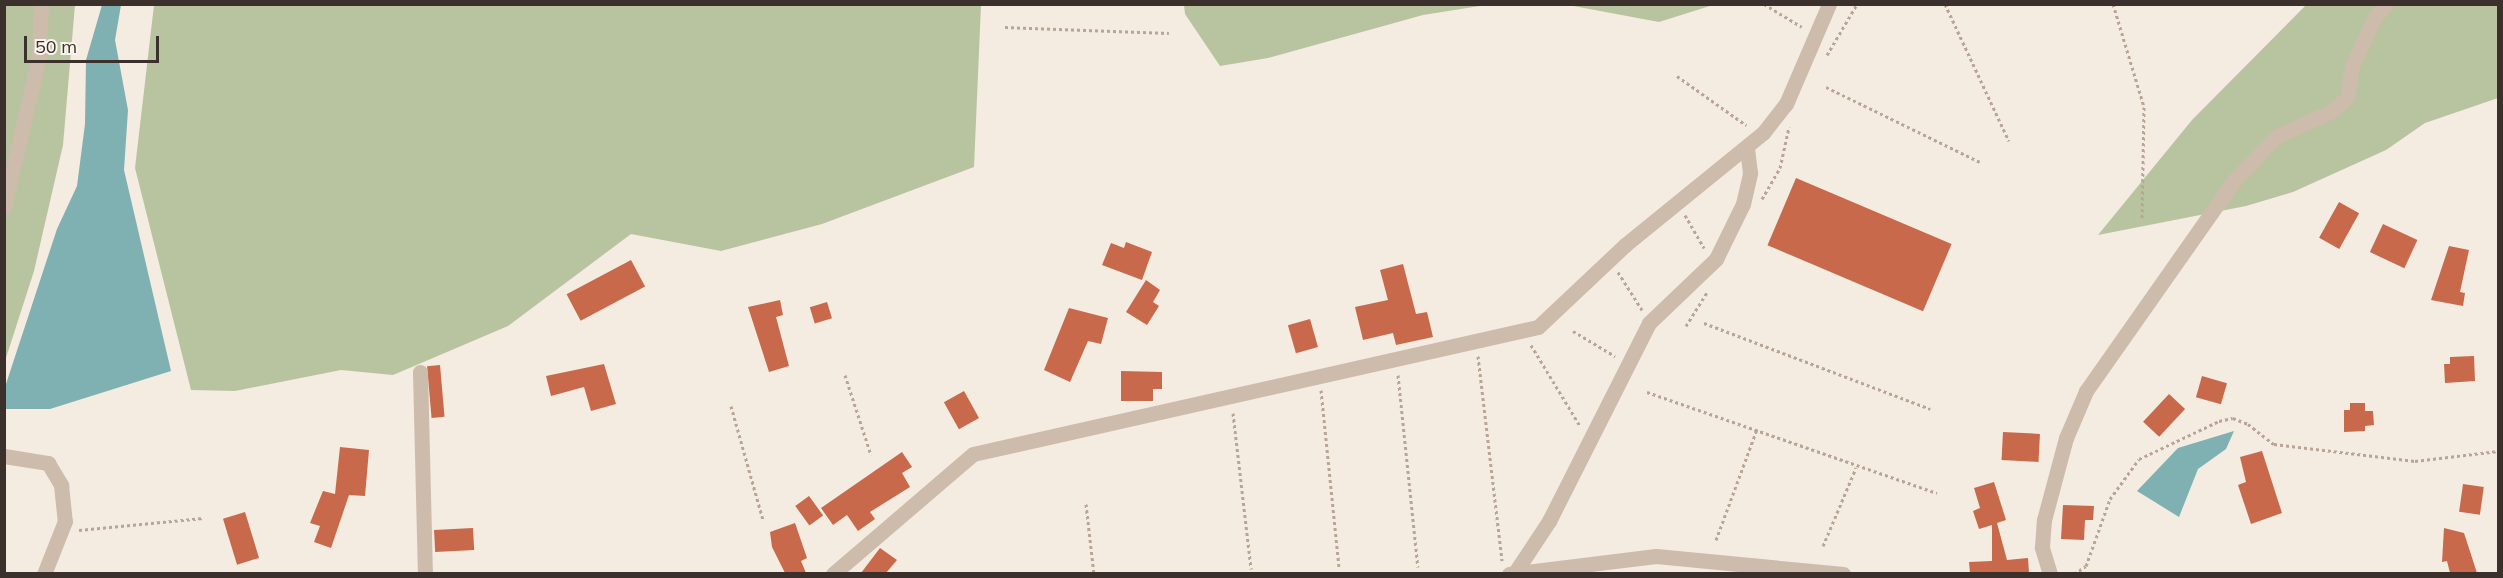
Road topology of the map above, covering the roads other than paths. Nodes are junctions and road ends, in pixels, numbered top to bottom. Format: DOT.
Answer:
graph roads {
  1 [pos="41,4"];
  2 [pos="1828,4"];
  3 [pos="2386,4"];
  4 [pos="1747,149"];
  5 [pos="4,207"];
  6 [pos="420,372"];
  7 [pos="4,456"];
  8 [pos="1510,571"];
  9 [pos="44,573"];
  10 [pos="425,573"];
  11 [pos="833,573"];
  12 [pos="1843,573"];
  13 [pos="2050,573"];
  1 -- 5 [label="street"];
  2 -- 4 [label="street"];
  3 -- 13 [label="street"];
  4 -- 8 [label="street"];
  4 -- 11 [label="street"];
  6 -- 10 [label="street"];
  7 -- 9 [label="street"];
  8 -- 12 [label="street"];
}
